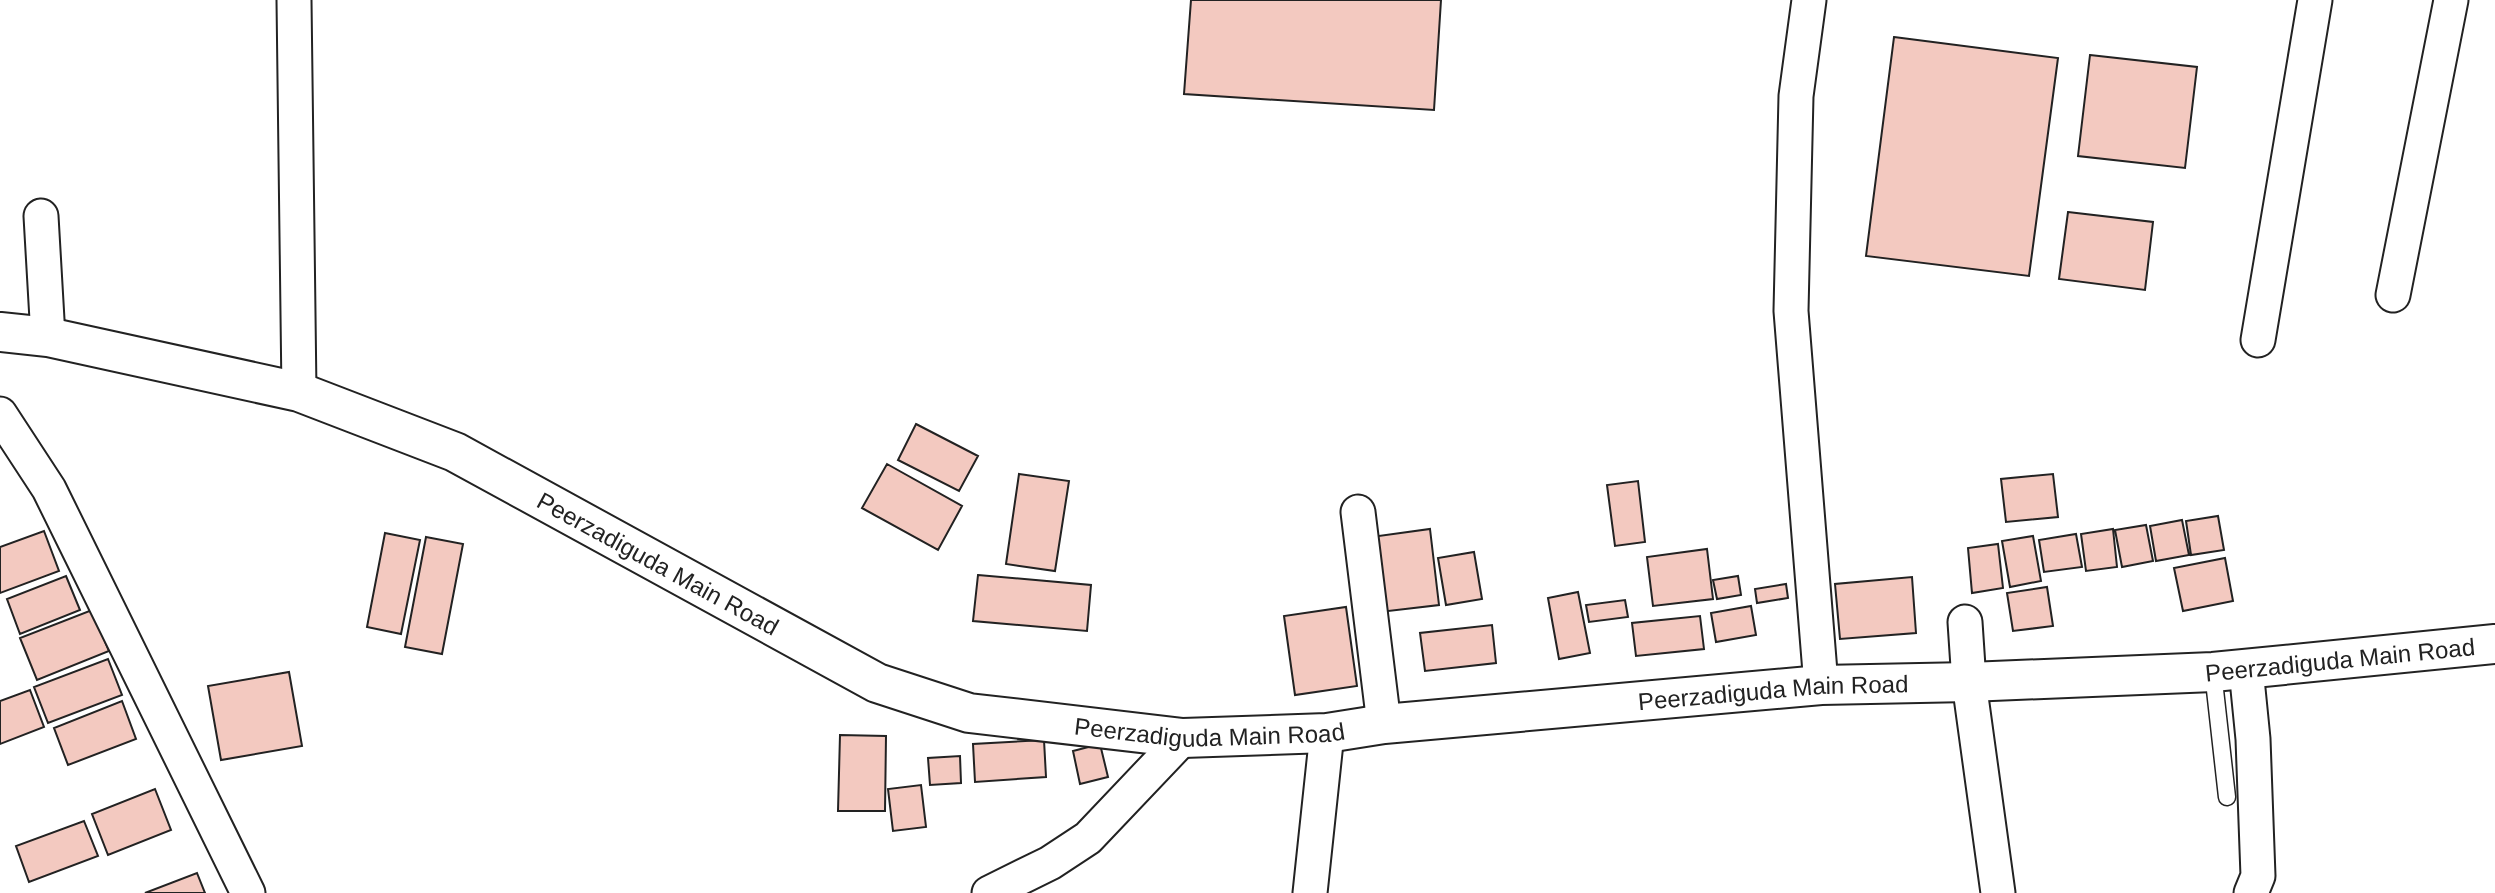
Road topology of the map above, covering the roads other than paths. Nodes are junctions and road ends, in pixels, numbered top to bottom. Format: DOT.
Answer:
graph roads {
  1 [pos="295,0"];
  2 [pos="1809,0"];
  3 [pos="2315,0"];
  4 [pos="2451,0"];
  5 [pos="41,216"];
  6 [pos="2393,295"];
  7 [pos="0,332"];
  8 [pos="48,337"];
  9 [pos="2258,340"];
  10 [pos="299,392"];
  11 [pos="0,414"];
  12 [pos="1358,512"];
  13 [pos="1965,622"];
  14 [pos="2495,644"];
  15 [pos="2230,670"];
  16 [pos="1969,682"];
  17 [pos="1821,685"];
  18 [pos="1384,724"];
  19 [pos="1326,733"];
  20 [pos="1183,738"];
  21 [pos="2227,797"];
  22 [pos="1048,878"];
  23 [pos="248,893"];
  24 [pos="989,893"];
  25 [pos="1310,893"];
  26 [pos="1998,893"];
  27 [pos="2251,893"];
  1 -- 10 [label="street"];
  2 -- 17 [label="street"];
  3 -- 9 [label="street"];
  4 -- 6 [label="street"];
  5 -- 8 [label="street"];
  7 -- 8 [label="street, Peerzadiguda Main Road"];
  8 -- 10 [label="street, Peerzadiguda Main Road"];
  10 -- 20 [label="street, Peerzadiguda Main Road"];
  11 -- 23 [label="street"];
  12 -- 18 [label="street"];
  13 -- 16 [label="street"];
  14 -- 15 [label="street, Peerzadiguda Main Road"];
  15 -- 16 [label="street, Peerzadiguda Main Road"];
  15 -- 21 [label="lane"];
  15 -- 27 [label="street"];
  16 -- 17 [label="street, Peerzadiguda Main Road"];
  16 -- 26 [label="street"];
  17 -- 18 [label="street, Peerzadiguda Main Road"];
  18 -- 19 [label="street, Peerzadiguda Main Road"];
  19 -- 20 [label="street, Peerzadiguda Main Road"];
  19 -- 25 [label="street"];
  20 -- 22 [label="street"];
  22 -- 24 [label="street"];
}
